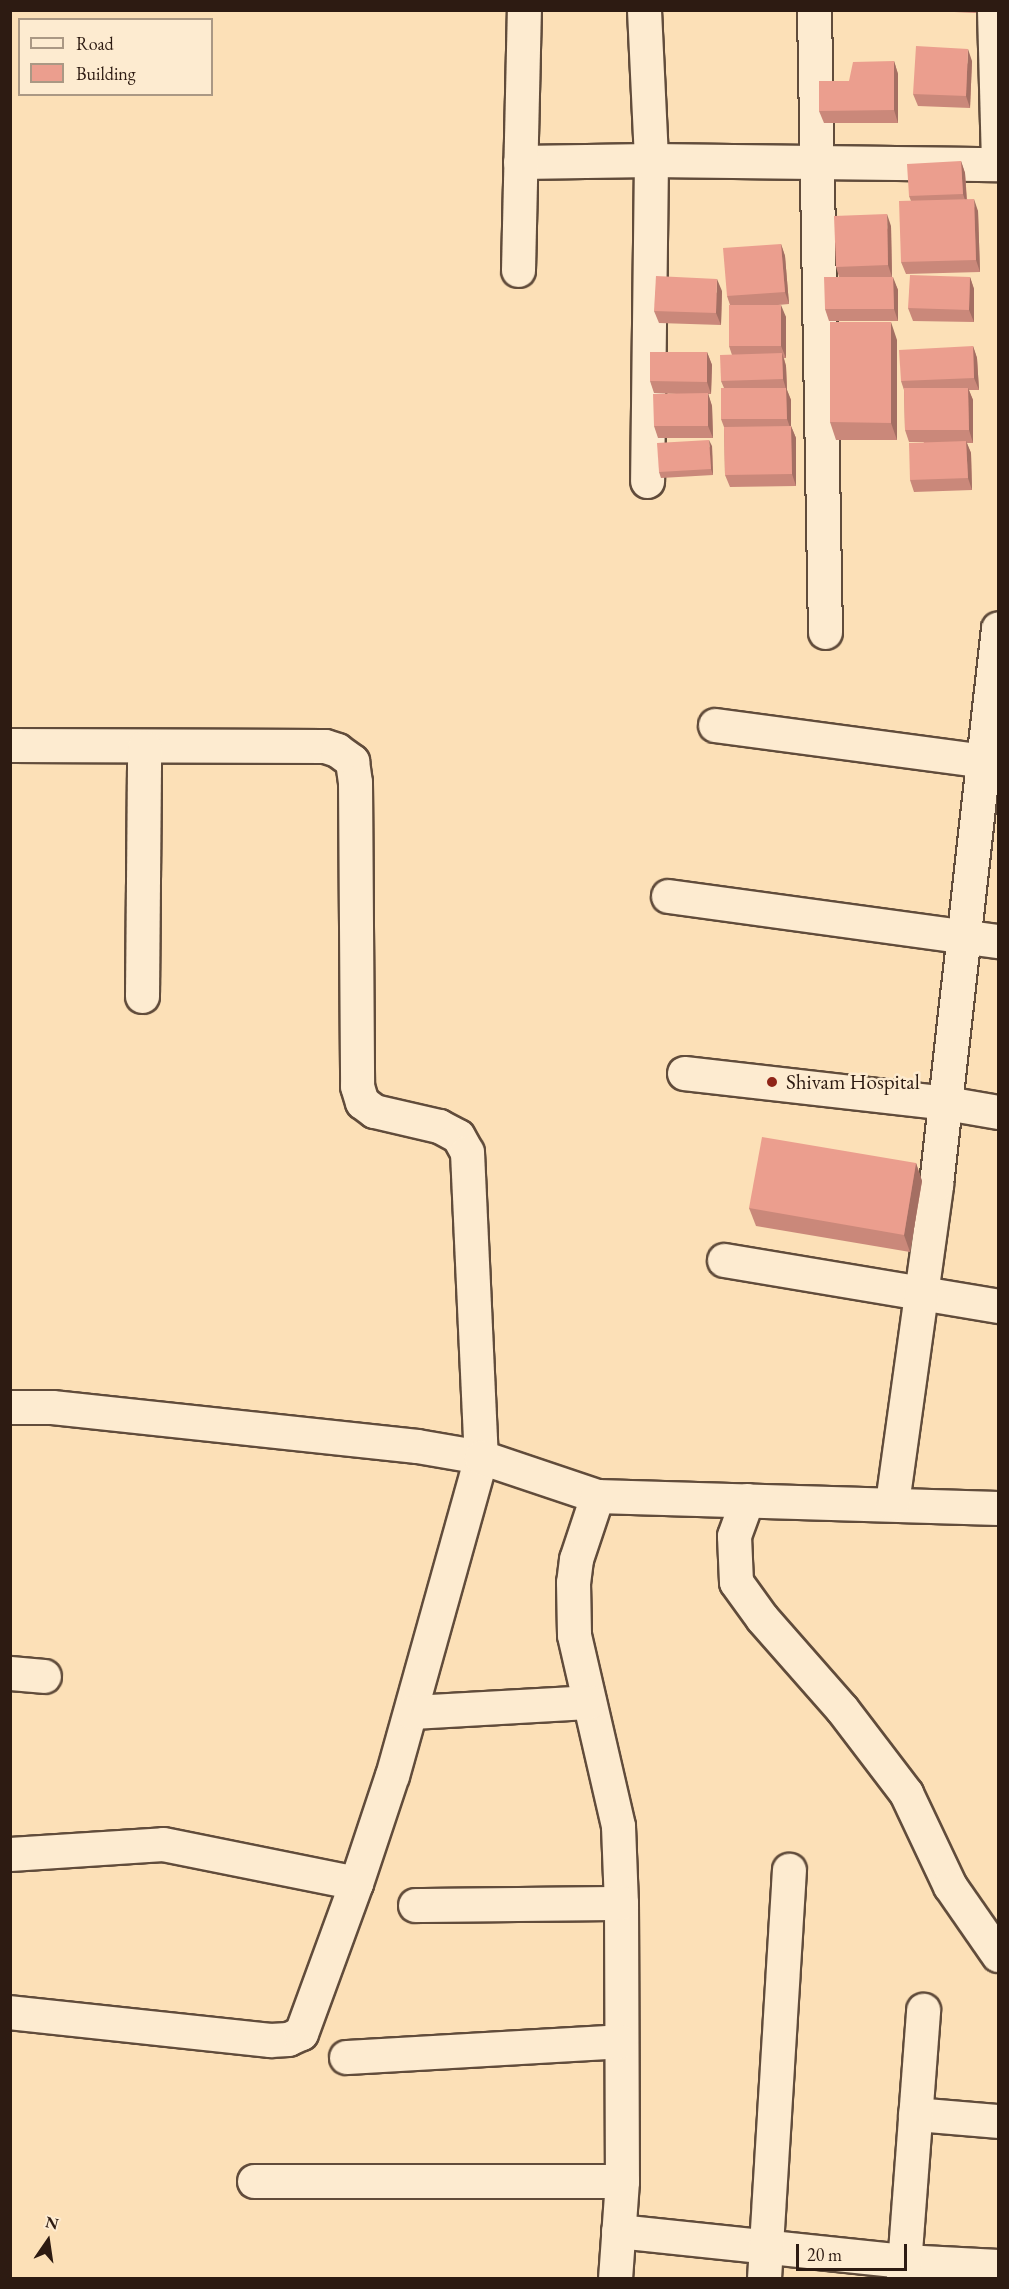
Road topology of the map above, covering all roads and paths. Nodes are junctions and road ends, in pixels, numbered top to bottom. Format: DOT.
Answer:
graph roads {
  1 [pos="524,10"];
  2 [pos="644,10"];
  3 [pos="814,10"];
  4 [pos="994,10"];
  5 [pos="651,160"];
  6 [pos="520,162"];
  7 [pos="999,163"];
  8 [pos="815,164"];
  9 [pos="518,270"];
  10 [pos="647,481"];
  11 [pos="999,628"];
  12 [pos="825,632"];
  13 [pos="715,725"];
  14 [pos="10,745"];
  15 [pos="144,747"];
  16 [pos="991,762"];
  17 [pos="668,896"];
  18 [pos="963,938"];
  19 [pos="999,941"];
  20 [pos="142,996"];
  21 [pos="684,1073"];
  22 [pos="946,1103"];
  23 [pos="999,1112"];
  24 [pos="724,1260"];
  25 [pos="921,1294"];
  26 [pos="999,1306"];
  27 [pos="10,1407"];
  28 [pos="481,1457"];
  29 [pos="597,1496"];
  30 [pos="747,1500"];
  31 [pos="892,1503"];
  32 [pos="999,1508"];
  33 [pos="10,1673"];
  34 [pos="44,1676"];
  35 [pos="589,1702"];
  36 [pos="411,1712"];
  37 [pos="10,1854"];
  38 [pos="789,1870"];
  39 [pos="356,1882"];
  40 [pos="621,1903"];
  41 [pos="414,1905"];
  42 [pos="999,1955"];
  43 [pos="923,2010"];
  44 [pos="10,2012"];
  45 [pos="621,2041"];
  46 [pos="346,2057"];
  47 [pos="915,2114"];
  48 [pos="999,2121"];
  49 [pos="254,2181"];
  50 [pos="622,2181"];
  51 [pos="618,2231"];
  52 [pos="765,2263"];
  53 [pos="999,2266"];
  54 [pos="903,2270"];
  55 [pos="615,2278"];
  1 -- 6 [label="street"];
  2 -- 5 [label="street"];
  3 -- 8 [label="street"];
  4 -- 7 [label="street"];
  5 -- 6 [label="street"];
  5 -- 8 [label="street"];
  5 -- 10 [label="street"];
  6 -- 9 [label="street"];
  7 -- 8 [label="street"];
  8 -- 12 [label="street"];
  11 -- 16 [label="street"];
  13 -- 16 [label="street"];
  14 -- 15 [label="street"];
  15 -- 20 [label="street"];
  15 -- 28 [label="street"];
  16 -- 18 [label="street"];
  17 -- 18 [label="street"];
  18 -- 19 [label="street"];
  18 -- 22 [label="street"];
  21 -- 22 [label="street"];
  22 -- 23 [label="street"];
  22 -- 25 [label="street"];
  24 -- 25 [label="street"];
  25 -- 26 [label="street"];
  25 -- 31 [label="street"];
  27 -- 28 [label="street"];
  28 -- 29 [label="street"];
  28 -- 36 [label="street"];
  29 -- 30 [label="street"];
  29 -- 35 [label="street"];
  30 -- 31 [label="street"];
  30 -- 42 [label="street"];
  31 -- 32 [label="street"];
  33 -- 34 [label="street"];
  35 -- 36 [label="street"];
  35 -- 40 [label="street"];
  36 -- 39 [label="street"];
  37 -- 39 [label="street"];
  38 -- 52 [label="street"];
  39 -- 44 [label="street"];
  40 -- 41 [label="street"];
  40 -- 45 [label="street"];
  43 -- 47 [label="street"];
  45 -- 46 [label="street"];
  45 -- 50 [label="street"];
  47 -- 48 [label="street"];
  47 -- 54 [label="street"];
  49 -- 50 [label="street"];
  50 -- 51 [label="street"];
  51 -- 52 [label="street"];
  51 -- 55 [label="street"];
  52 -- 54 [label="street"];
  53 -- 54 [label="street"];
}
